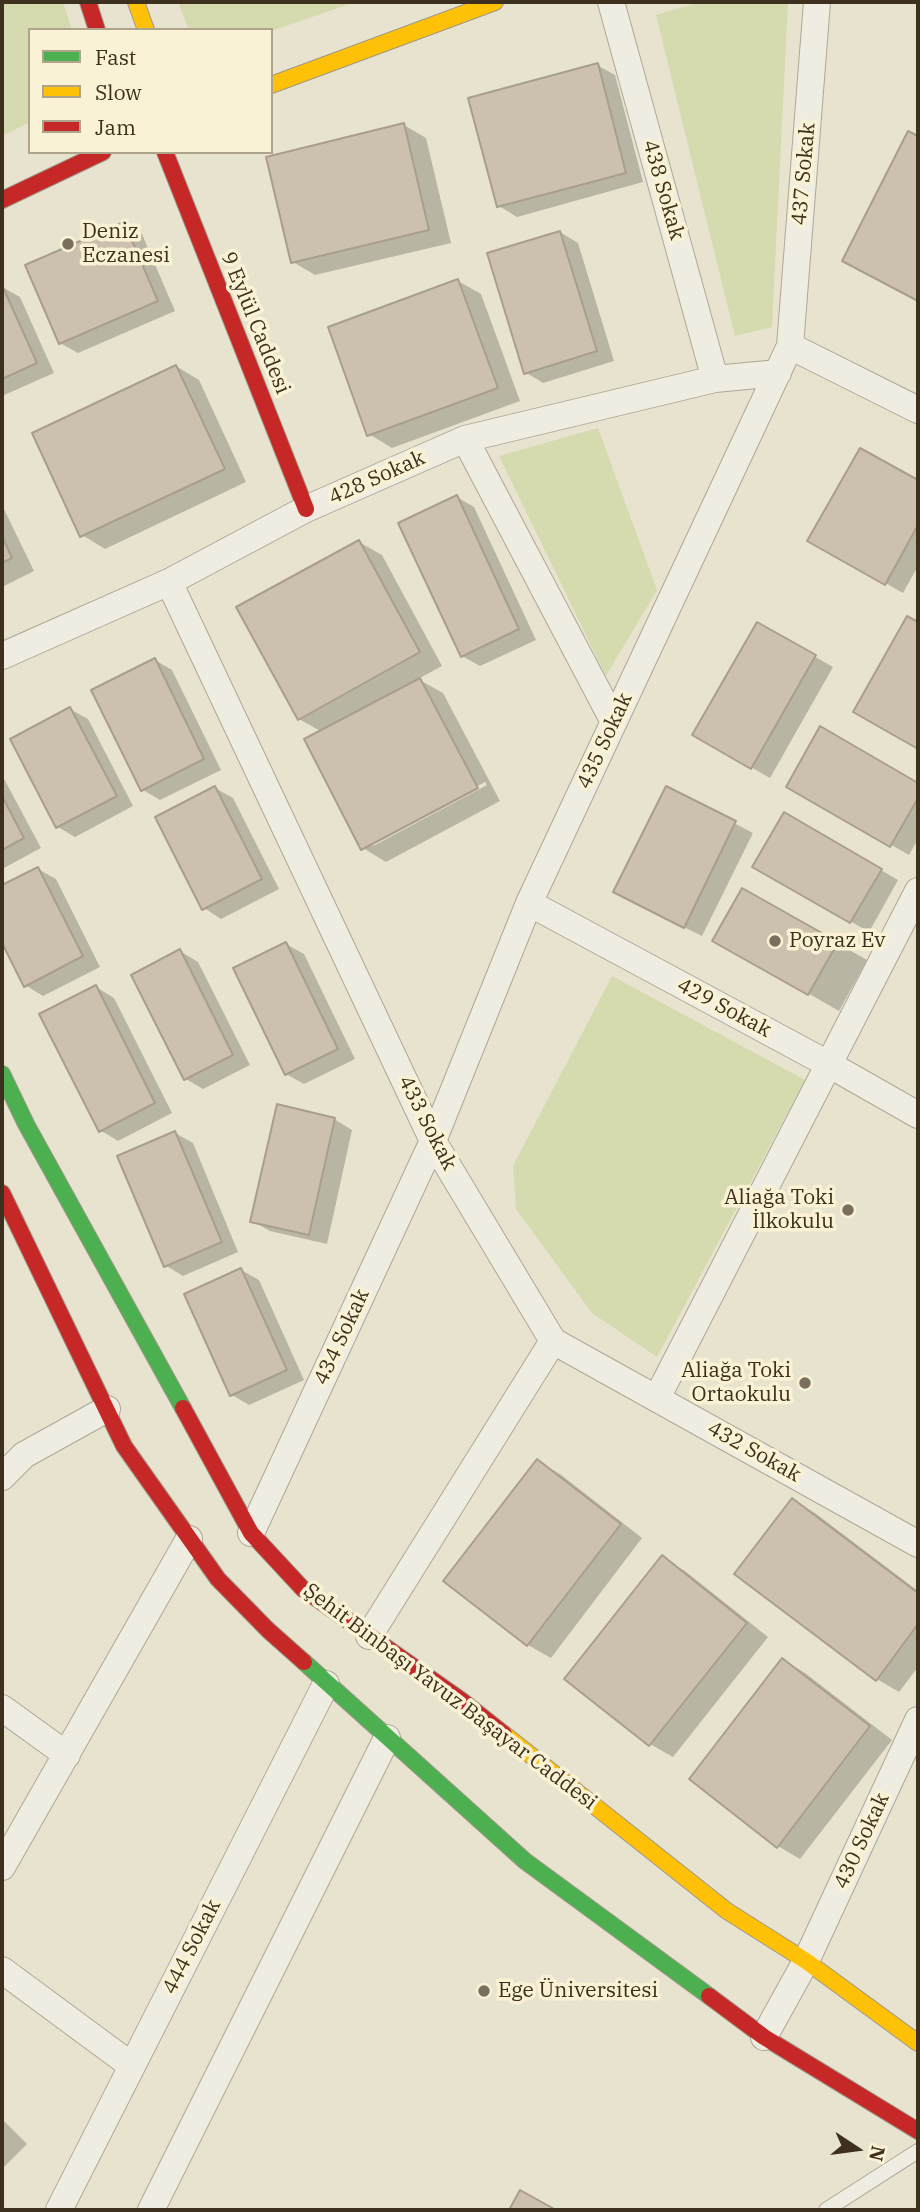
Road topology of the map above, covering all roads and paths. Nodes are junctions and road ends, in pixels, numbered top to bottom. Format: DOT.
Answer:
graph roads {
  1 [pos="88,2"];
  2 [pos="136,2"];
  3 [pos="495,2"];
  4 [pos="611,2"];
  5 [pos="817,2"];
  6 [pos="96,28"];
  7 [pos="145,28"];
  8 [pos="273,84"];
  9 [pos="99,154"];
  10 [pos="166,154"];
  11 [pos="2,200"];
  12 [pos="790,346"];
  13 [pos="778,373"];
  14 [pos="715,379"];
  15 [pos="918,410"];
  16 [pos="466,439"];
  17 [pos="306,509"];
  18 [pos="169,582"];
  19 [pos="2,656"];
  20 [pos="614,722"];
  21 [pos="918,891"];
  22 [pos="529,903"];
  23 [pos="830,1065"];
  24 [pos="2,1074"];
  25 [pos="918,1115"];
  26 [pos="433,1141"];
  27 [pos="2,1193"];
  28 [pos="553,1341"];
  29 [pos="657,1398"];
  30 [pos="107,1409"];
  31 [pos="2,1477"];
  32 [pos="251,1533"];
  33 [pos="188,1539"];
  34 [pos="918,1544"];
  35 [pos="369,1636"];
  36 [pos="326,1684"];
  37 [pos="2,1708"];
  38 [pos="917,1725"];
  39 [pos="387,1738"];
  40 [pos="67,1755"];
  41 [pos="2,1867"];
  42 [pos="806,1961"];
  43 [pos="2,1970"];
  44 [pos="764,2038"];
  45 [pos="918,2043"];
  46 [pos="132,2066"];
  47 [pos="918,2132"];
  48 [pos="918,2151"];
  49 [pos="59,2210"];
  50 [pos="151,2210"];
  51 [pos="826,2210"];
  1 -- 6 [label="street"];
  2 -- 7 [label="street"];
  3 -- 8 [label="street"];
  4 -- 14 [label="street, 438 Sokak"];
  5 -- 12 [label="street, 437 Sokak"];
  9 -- 11 [label="street"];
  10 -- 17 [label="street, 9 Eylül Caddesi"];
  12 -- 13 [label="street, 435 Sokak"];
  12 -- 15 [label="street"];
  13 -- 14 [label="street, 428 Sokak"];
  13 -- 20 [label="street, 435 Sokak"];
  14 -- 16 [label="street, 428 Sokak"];
  16 -- 17 [label="street, 428 Sokak"];
  16 -- 20 [label="street"];
  17 -- 18 [label="street, 428 Sokak"];
  18 -- 19 [label="street, 428 Sokak"];
  18 -- 26 [label="street, 433 Sokak"];
  20 -- 22 [label="street, 435 Sokak"];
  21 -- 23 [label="street"];
  22 -- 23 [label="street, 429 Sokak"];
  22 -- 26 [label="street, 435 Sokak"];
  23 -- 25 [label="street, 429 Sokak"];
  23 -- 29 [label="street"];
  24 -- 32 [label="street, Şehit Binbaşı Yavuz Başayar Caddesi"];
  26 -- 28 [label="street, 433 Sokak"];
  26 -- 32 [label="street, 434 Sokak"];
  27 -- 30 [label="street"];
  28 -- 29 [label="street, 432 Sokak"];
  28 -- 35 [label="street"];
  29 -- 34 [label="street, 432 Sokak"];
  30 -- 31 [label="street"];
  30 -- 33 [label="street"];
  32 -- 35 [label="street, Şehit Binbaşı Yavuz Başayar Caddesi"];
  33 -- 36 [label="street"];
  33 -- 40 [label="street"];
  35 -- 42 [label="street, Şehit Binbaşı Yavuz Başayar Caddesi"];
  36 -- 39 [label="street"];
  36 -- 46 [label="street, 444 Sokak"];
  37 -- 40 [label="street"];
  38 -- 42 [label="street, 430 Sokak"];
  39 -- 44 [label="street"];
  39 -- 50 [label="street"];
  40 -- 41 [label="street"];
  42 -- 44 [label="street"];
  42 -- 45 [label="street, Şehit Binbaşı Yavuz Başayar Caddesi"];
  43 -- 46 [label="street"];
  44 -- 47 [label="street"];
  46 -- 49 [label="street, 444 Sokak"];
  48 -- 51 [label="lane"];
}
